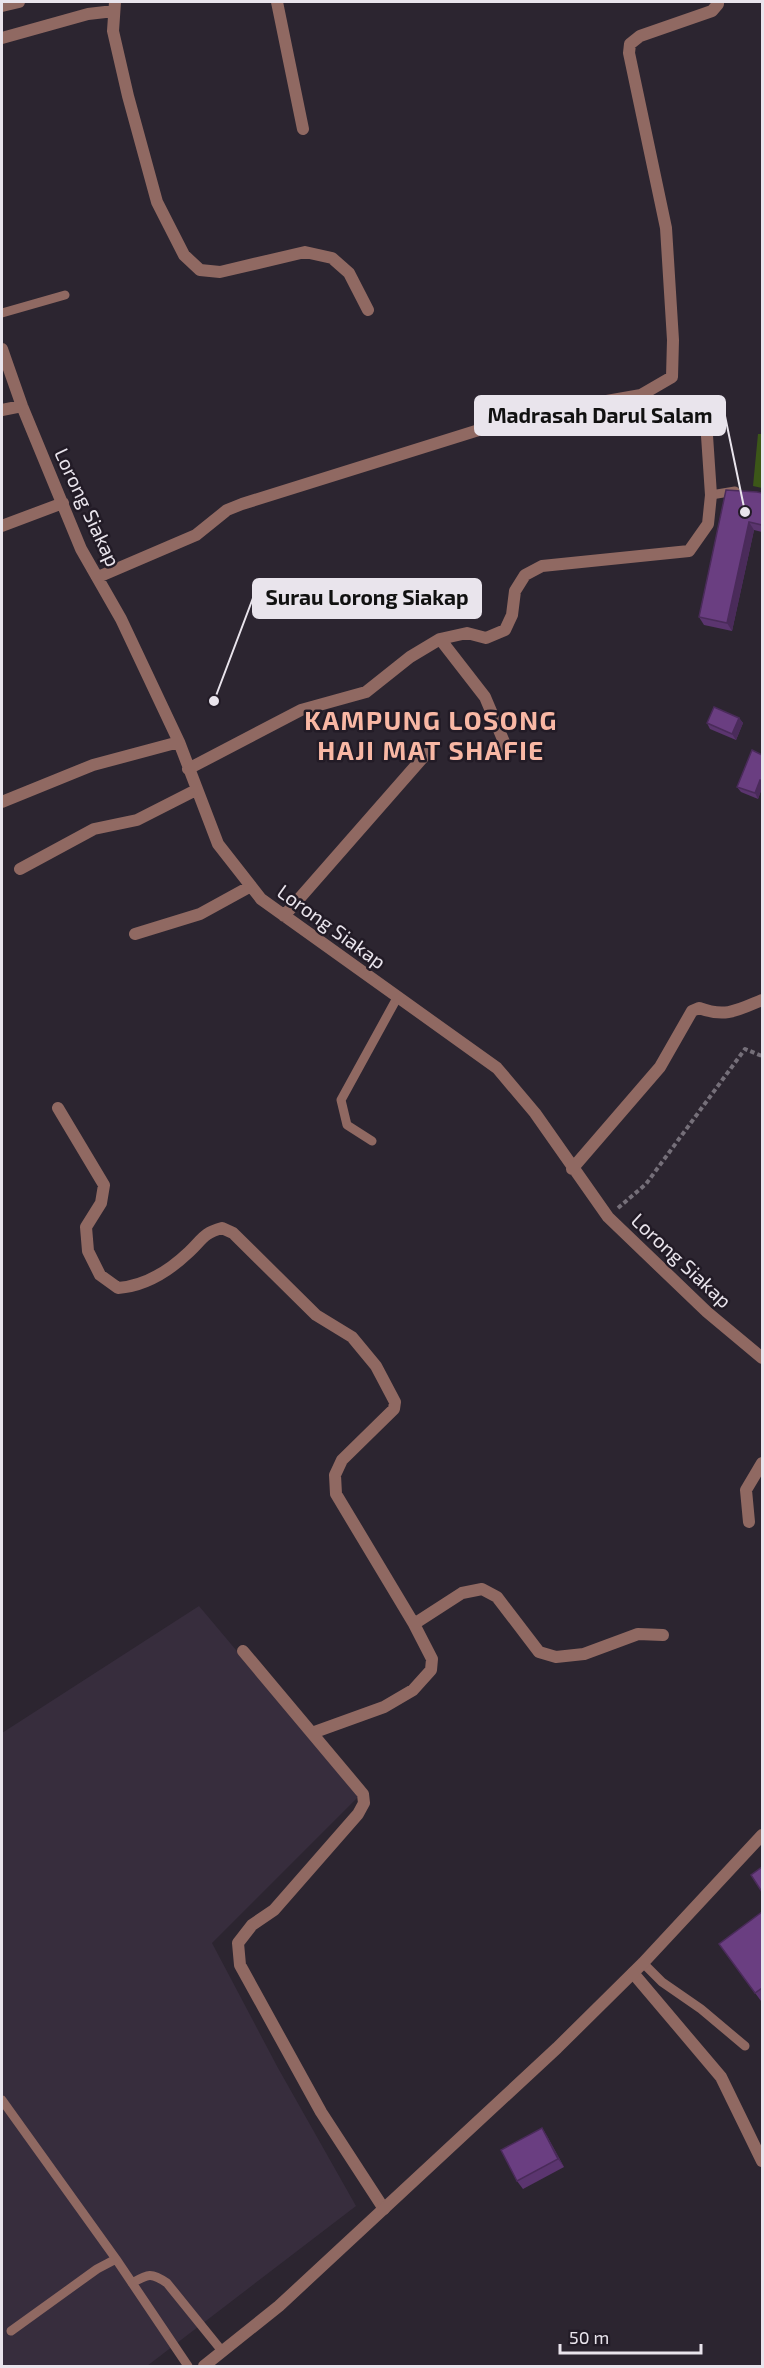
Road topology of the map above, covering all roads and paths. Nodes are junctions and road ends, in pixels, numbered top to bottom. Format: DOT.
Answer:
graph roads {
  1 [pos="19,2"];
  2 [pos="277,2"];
  3 [pos="718,2"];
  4 [pos="2,6"];
  5 [pos="115,6"];
  6 [pos="2,38"];
  7 [pos="303,129"];
  8 [pos="65,295"];
  9 [pos="368,310"];
  10 [pos="2,313"];
  11 [pos="2,349"];
  12 [pos="22,406"];
  13 [pos="705,406"];
  14 [pos="2,410"];
  15 [pos="743,491"];
  16 [pos="711,495"];
  17 [pos="63,503"];
  18 [pos="2,526"];
  19 [pos="98,577"];
  20 [pos="440,639"];
  21 [pos="179,742"];
  22 [pos="507,749"];
  23 [pos="426,754"];
  24 [pos="188,769"];
  25 [pos="196,790"];
  26 [pos="2,802"];
  27 [pos="20,869"];
  28 [pos="251,886"];
  29 [pos="284,916"];
  30 [pos="135,934"];
  31 [pos="398,998"];
  32 [pos="762,1000"];
  33 [pos="762,1056"];
  34 [pos="58,1108"];
  35 [pos="372,1141"];
  36 [pos="572,1168"];
  37 [pos="608,1217"];
  38 [pos="762,1358"];
  39 [pos="762,1463"];
  40 [pos="748,1522"];
  41 [pos="414,1624"];
  42 [pos="663,1635"];
  43 [pos="243,1651"];
  44 [pos="312,1733"];
  45 [pos="762,1835"];
  46 [pos="644,1963"];
  47 [pos="633,1973"];
  48 [pos="745,2046"];
  49 [pos="2,2100"];
  50 [pos="762,2161"];
  51 [pos="384,2209"];
  52 [pos="116,2259"];
  53 [pos="132,2283"];
  54 [pos="11,2331"];
  55 [pos="222,2351"];
  56 [pos="188,2367"];
  57 [pos="204,2367"];
  1 -- 4 [label="street"];
  2 -- 7 [label="street"];
  3 -- 19 [label="street"];
  5 -- 6 [label="street"];
  5 -- 9 [label="street"];
  8 -- 10 [label="lane"];
  11 -- 12 [label="street, Lorong Siakap"];
  12 -- 14 [label="street"];
  12 -- 17 [label="street, Lorong Siakap"];
  13 -- 16 [label="street"];
  15 -- 16 [label="lane"];
  16 -- 20 [label="street"];
  17 -- 18 [label="street"];
  17 -- 19 [label="street, Lorong Siakap"];
  19 -- 21 [label="street, Lorong Siakap"];
  20 -- 22 [label="street"];
  20 -- 24 [label="street"];
  21 -- 24 [label="street, Lorong Siakap"];
  21 -- 26 [label="street"];
  23 -- 29 [label="street"];
  24 -- 25 [label="street, Lorong Siakap"];
  25 -- 27 [label="street"];
  25 -- 28 [label="street, Lorong Siakap"];
  28 -- 29 [label="street, Lorong Siakap"];
  28 -- 30 [label="street"];
  29 -- 31 [label="street, Lorong Siakap"];
  31 -- 35 [label="lane"];
  31 -- 36 [label="street, Lorong Siakap"];
  32 -- 36 [label="street"];
  33 -- 37 [label="path"];
  34 -- 41 [label="street"];
  36 -- 37 [label="street, Lorong Siakap"];
  37 -- 38 [label="street, Lorong Siakap"];
  39 -- 40 [label="street"];
  41 -- 42 [label="street"];
  41 -- 44 [label="street"];
  43 -- 44 [label="street"];
  44 -- 51 [label="street"];
  45 -- 46 [label="street"];
  46 -- 47 [label="street"];
  46 -- 48 [label="lane"];
  47 -- 50 [label="street"];
  47 -- 51 [label="street"];
  49 -- 52 [label="lane"];
  51 -- 55 [label="street"];
  52 -- 53 [label="lane"];
  52 -- 54 [label="lane"];
  53 -- 55 [label="lane"];
  53 -- 56 [label="lane"];
  55 -- 57 [label="street"];
}
